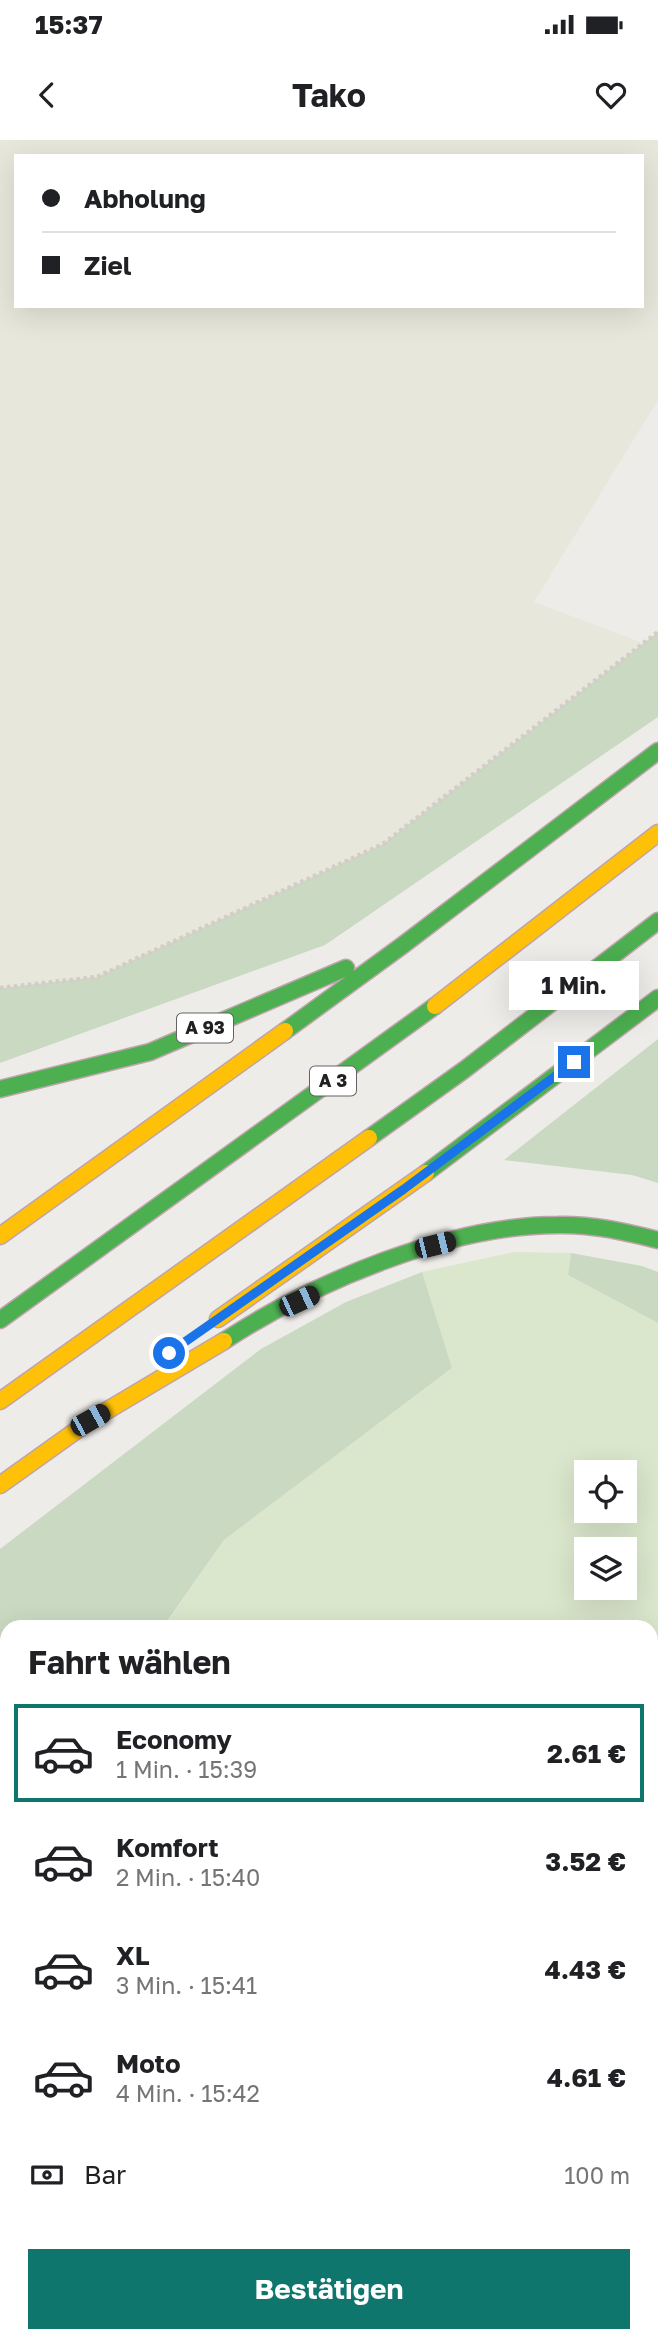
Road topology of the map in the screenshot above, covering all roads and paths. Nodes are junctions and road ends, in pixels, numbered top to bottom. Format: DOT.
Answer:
graph roads {
  1 [pos="658,632"];
  2 [pos="658,751"];
  3 [pos="658,833"];
  4 [pos="658,921"];
  5 [pos="403,945"];
  6 [pos="0,988"];
  7 [pos="658,998"];
  8 [pos="0,1088"];
  9 [pos="0,1236"];
  10 [pos="658,1240"];
  11 [pos="0,1320"];
  12 [pos="204,1329"];
  13 [pos="159,1360"];
  14 [pos="0,1401"];
  15 [pos="90,1420"];
  16 [pos="0,1485"];
  1 -- 6 [label="path"];
  2 -- 5 [label="highway"];
  3 -- 11 [label="highway, A 3"];
  4 -- 14 [label="highway"];
  5 -- 8 [label="highway, A 93"];
  5 -- 9 [label="highway"];
  7 -- 12 [label="highway"];
  10 -- 15 [label="highway"];
  13 -- 15 [label="highway"];
  15 -- 16 [label="highway"];
}
